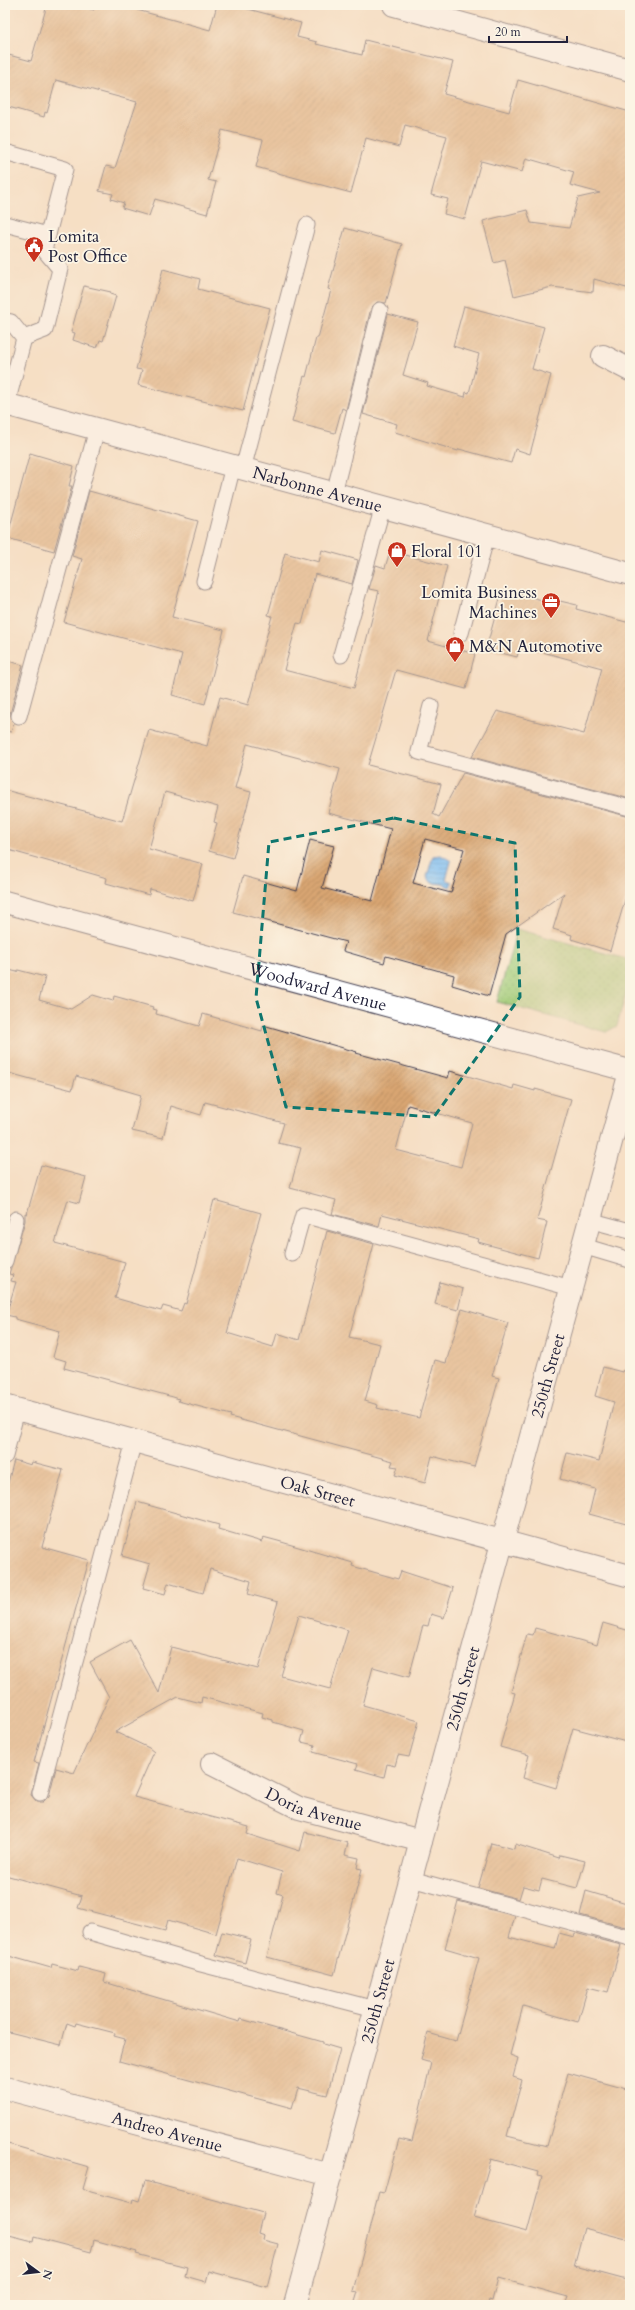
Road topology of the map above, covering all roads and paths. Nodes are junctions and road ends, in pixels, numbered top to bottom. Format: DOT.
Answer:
graph roads {
  1 [pos="394,5"];
  2 [pos="630,70"];
  3 [pos="5,152"];
  4 [pos="5,224"];
  5 [pos="307,225"];
  6 [pos="48,235"];
  7 [pos="380,310"];
  8 [pos="5,321"];
  9 [pos="24,338"];
  10 [pos="603,356"];
  11 [pos="630,370"];
  12 [pos="6,404"];
  13 [pos="97,429"];
  14 [pos="238,467"];
  15 [pos="334,493"];
  16 [pos="383,506"];
  17 [pos="487,534"];
  18 [pos="630,574"];
  19 [pos="204,581"];
  20 [pos="461,633"];
  21 [pos="341,655"];
  22 [pos="431,706"];
  23 [pos="19,716"];
  24 [pos="630,808"];
  25 [pos="5,902"];
  26 [pos="630,1071"];
  27 [pos="627,1096"];
  28 [pos="16,1219"];
  29 [pos="590,1220"];
  30 [pos="630,1231"];
  31 [pos="583,1246"];
  32 [pos="292,1254"];
  33 [pos="630,1260"];
  34 [pos="5,1262"];
  35 [pos="571,1288"];
  36 [pos="11,1408"];
  37 [pos="134,1441"];
  38 [pos="5,1456"];
  39 [pos="503,1541"];
  40 [pos="630,1576"];
  41 [pos="212,1764"];
  42 [pos="40,1793"];
  43 [pos="421,1841"];
  44 [pos="411,1879"];
  45 [pos="90,1932"];
  46 [pos="630,1938"];
  47 [pos="375,2009"];
  48 [pos="5,2088"];
  49 [pos="330,2175"];
  50 [pos="295,2305"];
  1 -- 2 [label="street"];
  3 -- 6 [label="lane"];
  4 -- 6 [label="lane"];
  5 -- 14 [label="lane"];
  6 -- 9 [label="lane"];
  7 -- 15 [label="lane"];
  8 -- 9 [label="lane"];
  9 -- 12 [label="lane"];
  10 -- 11 [label="street"];
  12 -- 13 [label="street, Narbonne Avenue"];
  13 -- 14 [label="street, Narbonne Avenue"];
  13 -- 23 [label="lane"];
  14 -- 15 [label="street, Narbonne Avenue"];
  14 -- 19 [label="lane"];
  15 -- 16 [label="street, Narbonne Avenue"];
  16 -- 17 [label="street, Narbonne Avenue"];
  16 -- 21 [label="lane"];
  17 -- 18 [label="street, Narbonne Avenue"];
  17 -- 20 [label="lane"];
  22 -- 24 [label="lane"];
  25 -- 26 [label="street, Woodward Avenue"];
  26 -- 27 [label="street, 250th Street"];
  27 -- 29 [label="street, 250th Street"];
  28 -- 34 [label="lane"];
  29 -- 30 [label="lane"];
  29 -- 31 [label="street, 250th Street"];
  31 -- 33 [label="lane"];
  31 -- 35 [label="street, 250th Street"];
  32 -- 35 [label="lane"];
  35 -- 39 [label="street, 250th Street"];
  36 -- 37 [label="street, Oak Street"];
  36 -- 38 [label="lane"];
  37 -- 39 [label="street, Oak Street"];
  37 -- 42 [label="lane"];
  39 -- 40 [label="street, Oak Street"];
  39 -- 43 [label="street, 250th Street"];
  41 -- 43 [label="street, Doria Avenue"];
  43 -- 44 [label="street, 250th Street"];
  44 -- 46 [label="lane"];
  44 -- 47 [label="street, 250th Street"];
  45 -- 47 [label="lane"];
  47 -- 49 [label="street, 250th Street"];
  48 -- 49 [label="street, Andreo Avenue"];
  49 -- 50 [label="street, 250th Street"];
}
